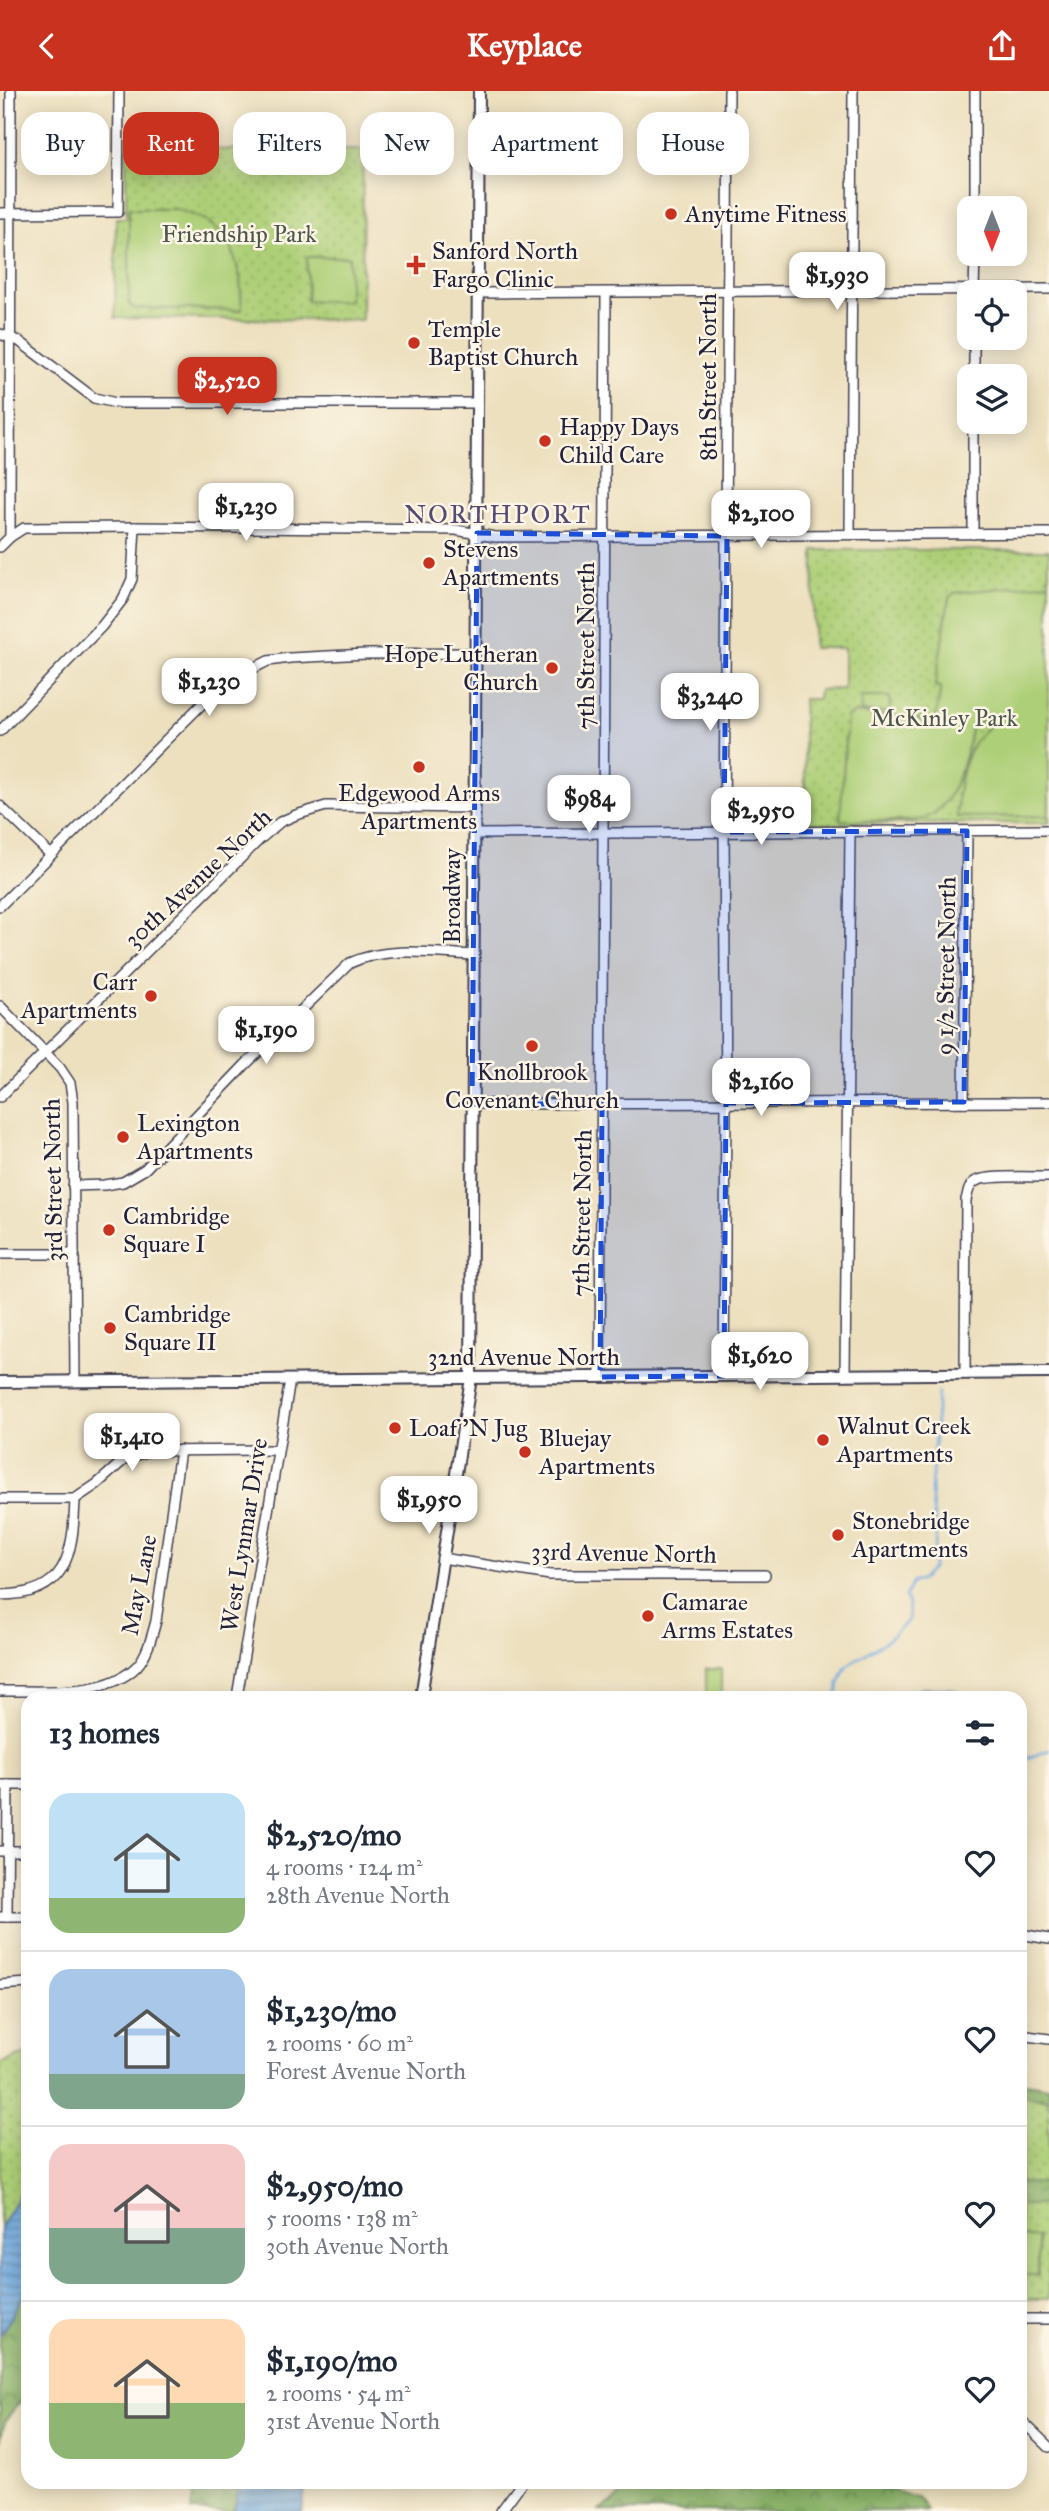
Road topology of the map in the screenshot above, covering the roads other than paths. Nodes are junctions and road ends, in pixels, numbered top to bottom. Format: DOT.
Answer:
graph roads {
  1 [pos="10,91"];
  2 [pos="119,91"];
  3 [pos="479,91"];
  4 [pos="729,91"];
  5 [pos="852,91"];
  6 [pos="975,91"];
  7 [pos="975,196"];
  8 [pos="0,213"];
  9 [pos="11,213"];
  10 [pos="1049,289"];
  11 [pos="1027,290"];
  12 [pos="852,291"];
  13 [pos="957,291"];
  14 [pos="728,292"];
  15 [pos="478,293"];
  16 [pos="606,293"];
  17 [pos="5,336"];
  18 [pos="476,403"];
  19 [pos="974,434"];
  20 [pos="4,463"];
  21 [pos="135,527"];
  22 [pos="477,533"];
  23 [pos="1049,533"];
  24 [pos="850,534"];
  25 [pos="972,534"];
  26 [pos="727,536"];
  27 [pos="10,537"];
  28 [pos="606,537"];
  29 [pos="0,547"];
  30 [pos="475,653"];
  31 [pos="0,730"];
  32 [pos="0,806"];
  33 [pos="474,808"];
  34 [pos="1049,830"];
  35 [pos="850,831"];
  36 [pos="967,831"];
  37 [pos="724,832"];
  38 [pos="604,833"];
  39 [pos="474,834"];
  40 [pos="50,854"];
  41 [pos="0,906"];
  42 [pos="473,955"];
  43 [pos="0,1006"];
  44 [pos="46,1053"];
  45 [pos="0,1097"];
  46 [pos="964,1102"];
  47 [pos="1049,1102"];
  48 [pos="726,1103"];
  49 [pos="847,1103"];
  50 [pos="472,1104"];
  51 [pos="603,1104"];
  52 [pos="1049,1177"];
  53 [pos="73,1187"];
  54 [pos="0,1254"];
  55 [pos="74,1254"];
  56 [pos="1049,1373"];
  57 [pos="965,1374"];
  58 [pos="845,1375"];
  59 [pos="724,1376"];
  60 [pos="600,1377"];
  61 [pos="471,1378"];
  62 [pos="290,1380"];
  63 [pos="0,1381"];
  64 [pos="75,1381"];
  65 [pos="180,1450"];
  66 [pos="276,1450"];
  67 [pos="0,1499"];
  68 [pos="75,1499"];
  69 [pos="442,1558"];
  70 [pos="765,1575"];
  71 [pos="0,1595"];
  72 [pos="0,1691"];
  73 [pos="238,1691"];
  74 [pos="422,1691"];
  75 [pos="4,1785"];
  76 [pos="4,1851"];
  77 [pos="4,1917"];
  78 [pos="1027,1935"];
  79 [pos="1049,1939"];
  80 [pos="21,1984"];
  81 [pos="0,1985"];
  82 [pos="1027,2036"];
  83 [pos="1049,2039"];
  84 [pos="1027,2319"];
  85 [pos="1049,2319"];
  86 [pos="1027,2426"];
  87 [pos="1049,2447"];
  88 [pos="517,2489"];
  89 [pos="501,2511"];
  1 -- 9 [label="street"];
  2 -- 9 [label="street"];
  3 -- 15 [label="street, Broadway"];
  4 -- 14 [label="street, 8th Street North"];
  5 -- 12 [label="street"];
  6 -- 7 [label="street"];
  8 -- 9 [label="street"];
  9 -- 17 [label="street"];
  10 -- 11 [label="street"];
  12 -- 13 [label="street"];
  12 -- 14 [label="street"];
  12 -- 24 [label="street"];
  14 -- 16 [label="street"];
  14 -- 26 [label="street, 8th Street North"];
  15 -- 16 [label="street"];
  15 -- 18 [label="street, Broadway"];
  16 -- 28 [label="street, 7th Street North"];
  17 -- 18 [label="street"];
  17 -- 20 [label="street"];
  18 -- 22 [label="street, Broadway"];
  19 -- 25 [label="street"];
  20 -- 27 [label="street"];
  21 -- 22 [label="street"];
  21 -- 27 [label="street"];
  21 -- 31 [label="street"];
  22 -- 28 [label="street"];
  22 -- 30 [label="street, Broadway"];
  23 -- 25 [label="street"];
  24 -- 25 [label="street"];
  24 -- 26 [label="street"];
  26 -- 28 [label="street"];
  26 -- 37 [label="street, 8th Street North"];
  27 -- 29 [label="street"];
  28 -- 38 [label="street, 7th Street North"];
  30 -- 33 [label="street, Broadway"];
  30 -- 40 [label="street"];
  32 -- 40 [label="street"];
  33 -- 39 [label="street, Broadway"];
  33 -- 44 [label="street, 30th Avenue North"];
  34 -- 36 [label="street"];
  35 -- 36 [label="street"];
  35 -- 37 [label="street"];
  35 -- 49 [label="street"];
  36 -- 46 [label="street, 9 1/2 Street North"];
  37 -- 38 [label="street"];
  37 -- 48 [label="street, 8th Street North"];
  38 -- 39 [label="street"];
  38 -- 51 [label="street, 7th Street North"];
  39 -- 42 [label="street, Broadway"];
  40 -- 41 [label="street"];
  42 -- 50 [label="street, Broadway"];
  42 -- 53 [label="street"];
  43 -- 44 [label="street, 3rd Street North"];
  44 -- 45 [label="street, 30th Avenue North"];
  44 -- 53 [label="street, 3rd Street North"];
  46 -- 47 [label="street"];
  46 -- 49 [label="street"];
  48 -- 49 [label="street"];
  48 -- 51 [label="street"];
  48 -- 59 [label="street, 8th Street North"];
  49 -- 58 [label="street"];
  50 -- 51 [label="street"];
  50 -- 61 [label="street, Broadway"];
  51 -- 60 [label="street, 7th Street North"];
  52 -- 57 [label="street"];
  53 -- 55 [label="street, 3rd Street North"];
  54 -- 55 [label="street"];
  55 -- 64 [label="street, 3rd Street North"];
  56 -- 57 [label="street, 32nd Avenue North"];
  57 -- 58 [label="street, 32nd Avenue North"];
  58 -- 59 [label="street, 32nd Avenue North"];
  59 -- 60 [label="street, 32nd Avenue North"];
  60 -- 61 [label="street, 32nd Avenue North"];
  61 -- 62 [label="street, 32nd Avenue North"];
  61 -- 69 [label="street, Broadway"];
  62 -- 64 [label="street, 32nd Avenue North"];
  62 -- 66 [label="street, West Lynmar Drive"];
  63 -- 64 [label="street, 32nd Avenue North"];
  65 -- 66 [label="street"];
  65 -- 68 [label="street"];
  65 -- 72 [label="street, May Lane"];
  66 -- 73 [label="street, West Lynmar Drive"];
  67 -- 68 [label="street"];
  68 -- 71 [label="street"];
  69 -- 70 [label="street, 33rd Avenue North"];
  69 -- 74 [label="street, Broadway"];
  75 -- 76 [label="street"];
  76 -- 77 [label="street"];
  78 -- 79 [label="street"];
  80 -- 81 [label="street"];
  82 -- 83 [label="street"];
  84 -- 85 [label="street"];
  86 -- 87 [label="street"];
  88 -- 89 [label="street"];
}
